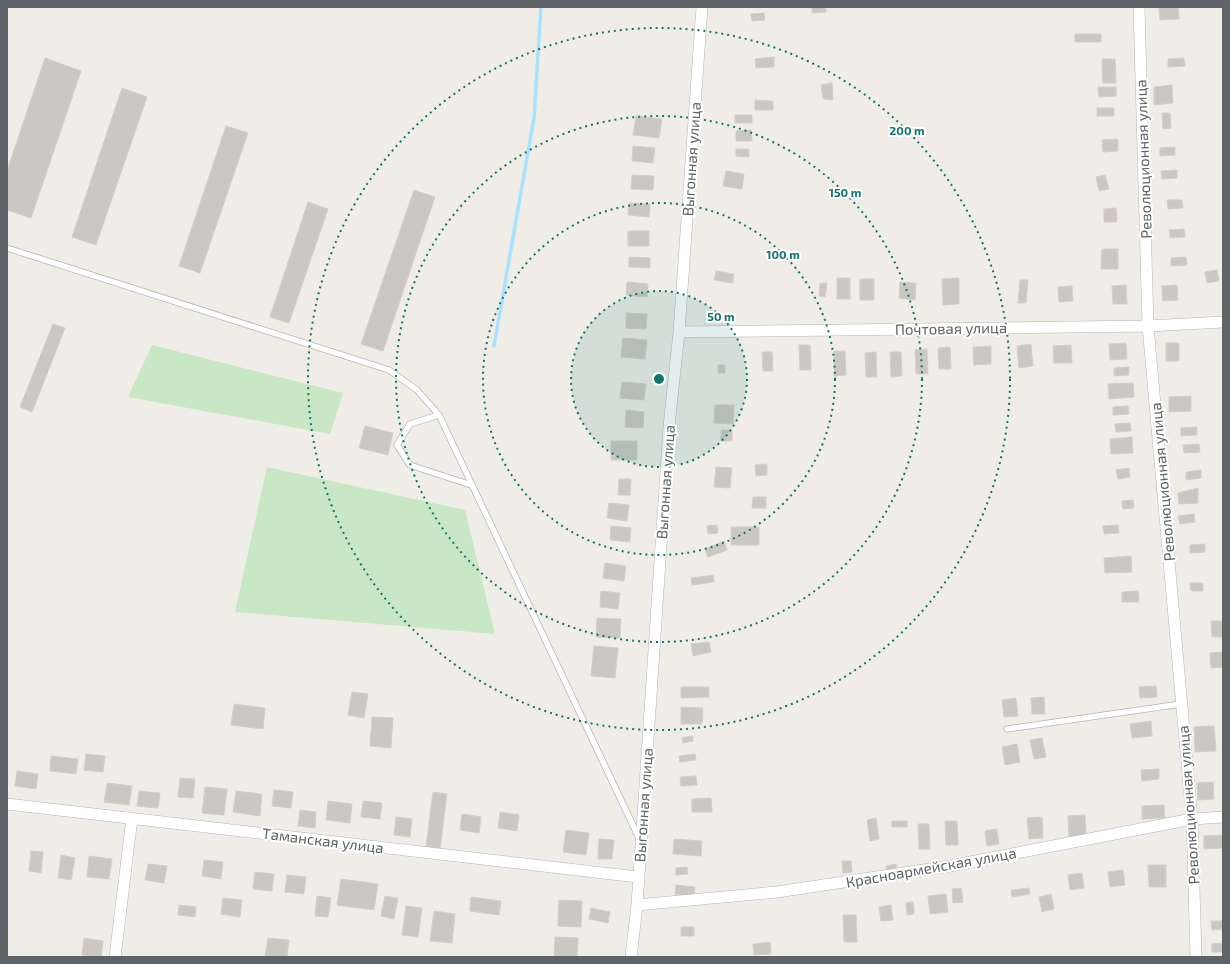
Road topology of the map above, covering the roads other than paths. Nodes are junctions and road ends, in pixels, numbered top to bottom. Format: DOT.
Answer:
graph roads {
  1 [pos="702,7"];
  2 [pos="1139,7"];
  3 [pos="7,248"];
  4 [pos="1223,322"];
  5 [pos="1148,326"];
  6 [pos="679,332"];
  7 [pos="440,415"];
  8 [pos="471,484"];
  9 [pos="1182,704"];
  10 [pos="1007,729"];
  11 [pos="7,804"];
  12 [pos="1223,817"];
  13 [pos="132,818"];
  14 [pos="1192,819"];
  15 [pos="641,842"];
  16 [pos="638,877"];
  17 [pos="637,905"];
  18 [pos="115,957"];
  19 [pos="631,957"];
  20 [pos="1196,957"];
  1 -- 6 [label="street, Выгонная улица"];
  2 -- 5 [label="street, Революционная улица"];
  3 -- 7 [label="lane"];
  4 -- 5 [label="street, Почтовая улица"];
  5 -- 6 [label="street, Почтовая улица"];
  5 -- 9 [label="street, Революционная улица"];
  6 -- 15 [label="street, Выгонная улица"];
  7 -- 8 [label="lane"];
  7 -- 8 [label="lane"];
  8 -- 15 [label="lane"];
  9 -- 10 [label="lane"];
  9 -- 14 [label="street, Революционная улица"];
  11 -- 13 [label="street, Таманская улица"];
  12 -- 14 [label="street, Красноармейская улица"];
  13 -- 16 [label="street, Таманская улица"];
  13 -- 18 [label="street"];
  14 -- 17 [label="street, Красноармейская улица"];
  14 -- 20 [label="street, Революционная улица"];
  15 -- 16 [label="street, Выгонная улица"];
  16 -- 17 [label="street, Выгонная улица"];
  17 -- 19 [label="street, Выгонная улица"];
}
